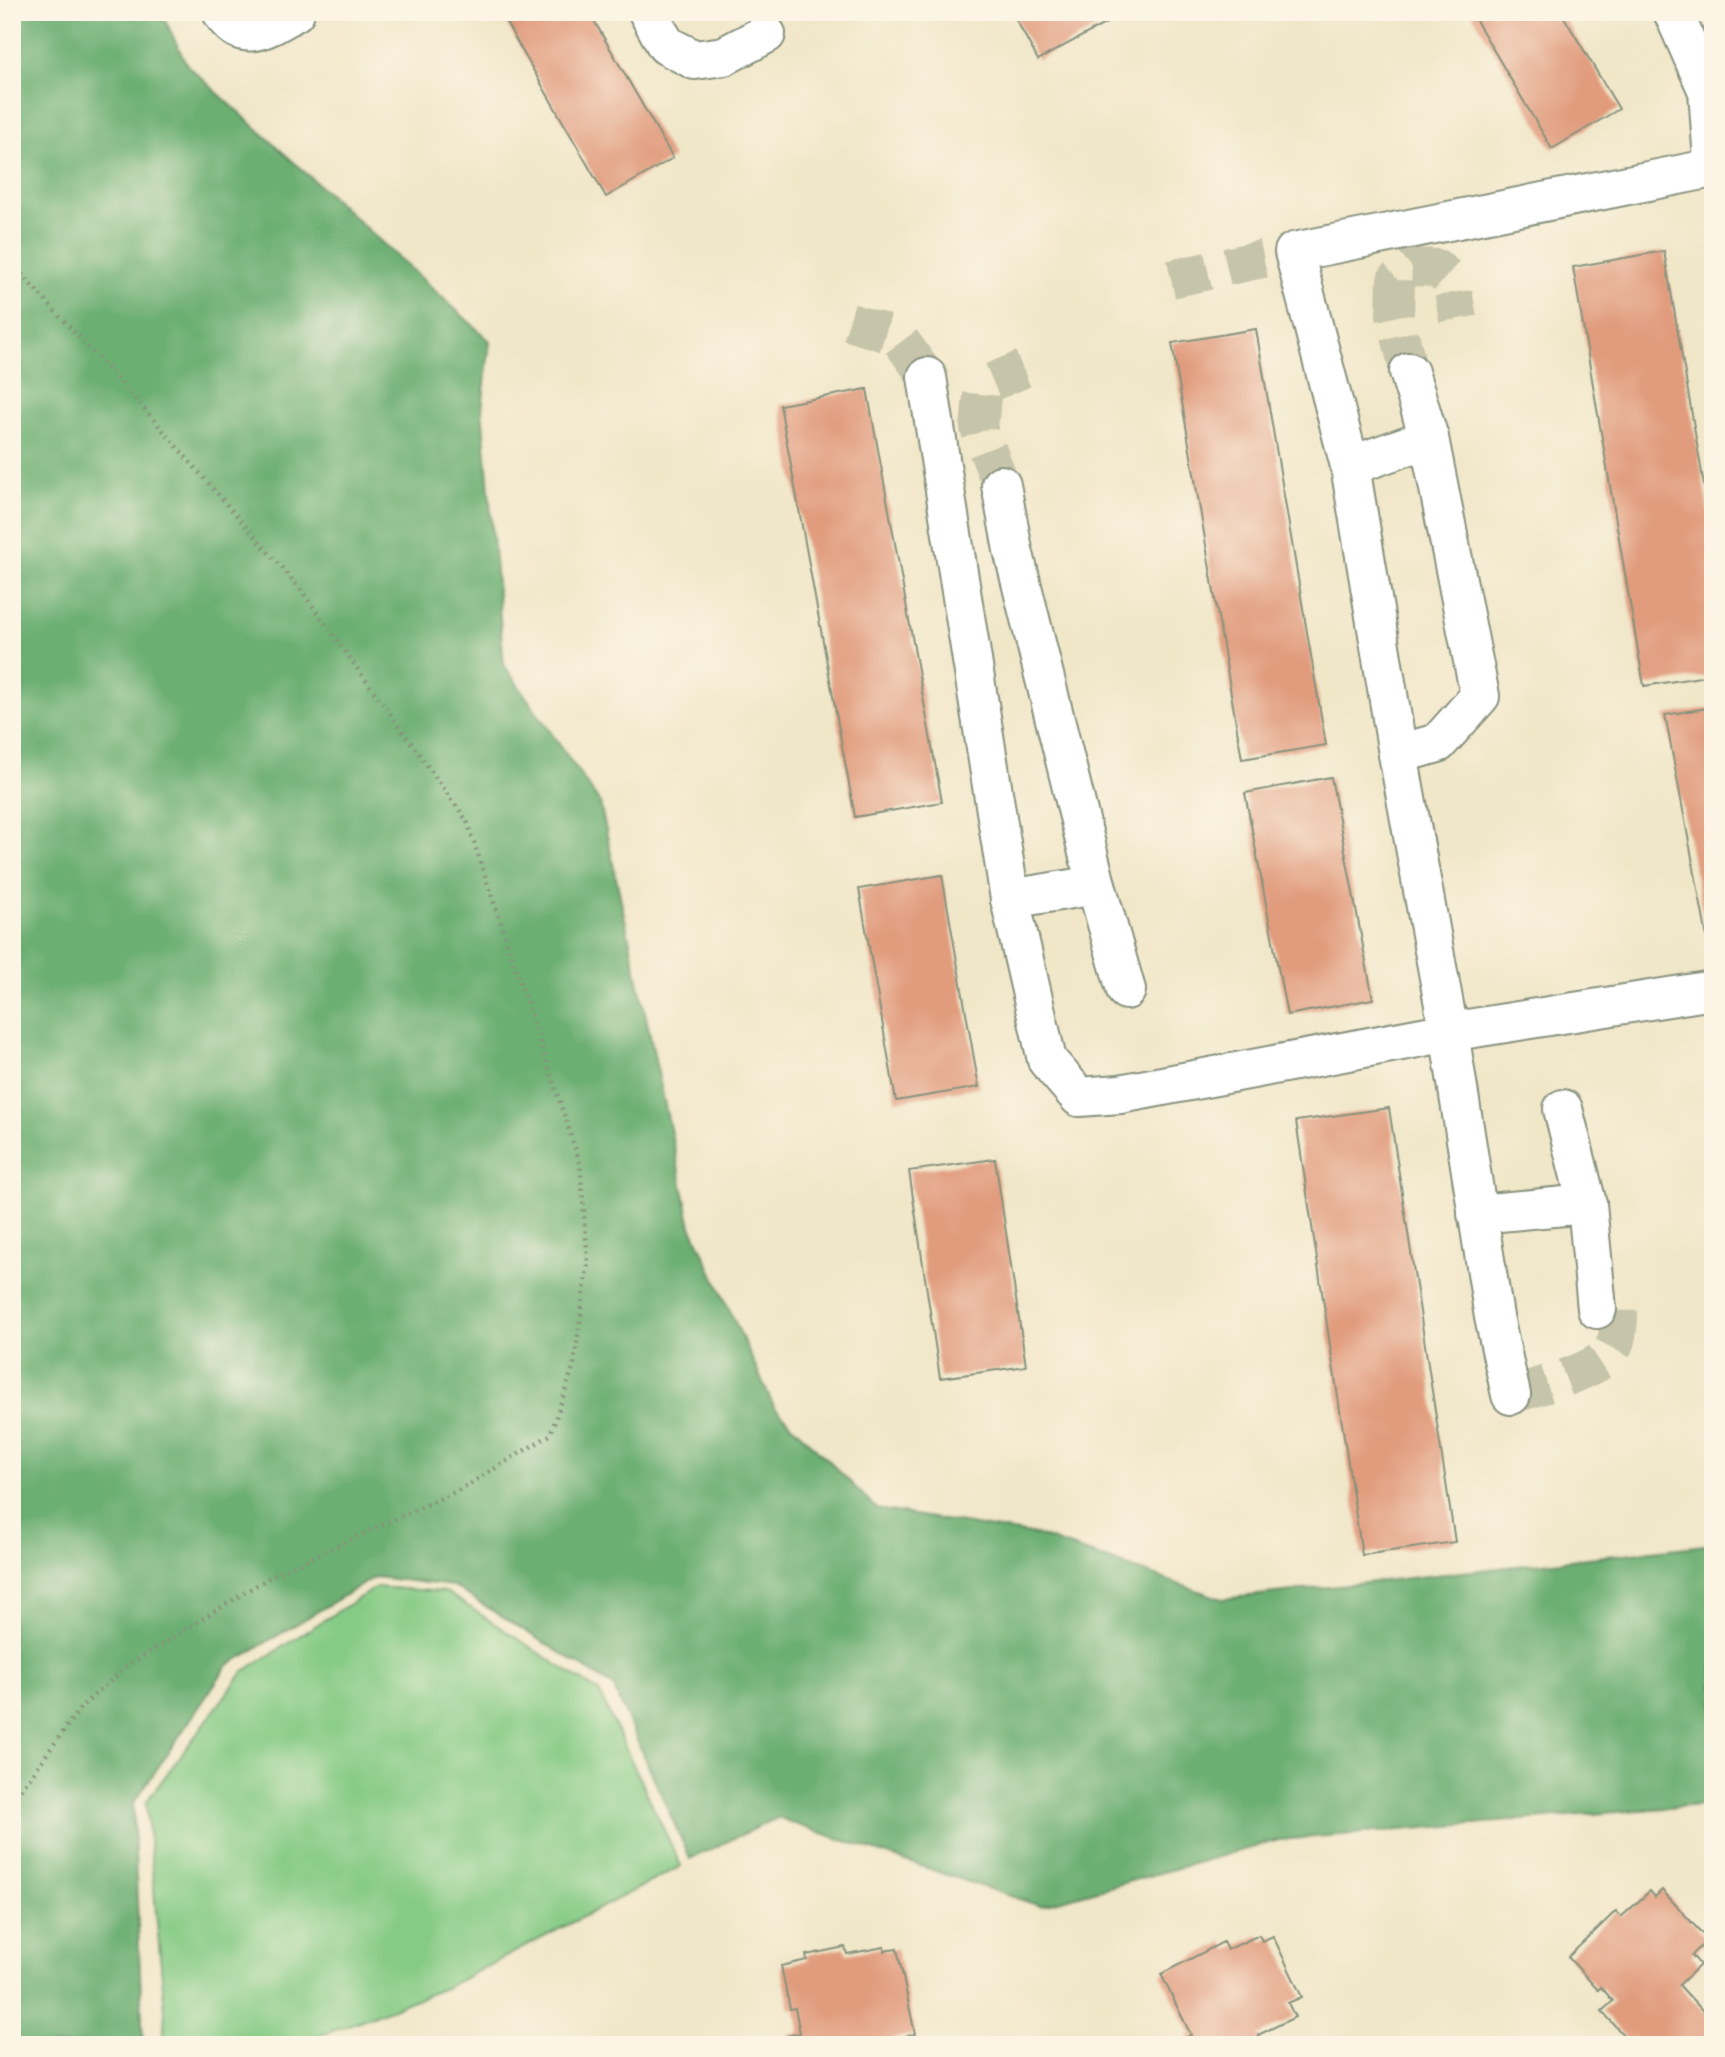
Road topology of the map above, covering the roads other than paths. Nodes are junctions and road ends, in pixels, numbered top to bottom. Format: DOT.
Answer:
graph roads {
  1 [pos="222,12"];
  2 [pos="295,12"];
  3 [pos="648,12"];
  4 [pos="1673,12"];
  5 [pos="766,34"];
  6 [pos="1713,161"];
  7 [pos="1713,168"];
  8 [pos="1409,372"];
  9 [pos="927,376"];
  10 [pos="1429,438"];
  11 [pos="1350,466"];
  12 [pos="1001,485"];
  13 [pos="1398,754"];
  14 [pos="1096,886"];
  15 [pos="1010,899"];
  16 [pos="1126,990"];
  17 [pos="1713,990"];
  18 [pos="1449,1032"];
  19 [pos="1563,1109"];
  20 [pos="1587,1204"];
  21 [pos="1477,1214"];
  22 [pos="1597,1310"];
  23 [pos="1511,1395"];
  1 -- 2 [label="lane"];
  3 -- 5 [label="lane"];
  4 -- 6 [label="lane"];
  7 -- 11 [label="lane"];
  8 -- 10 [label="lane"];
  9 -- 15 [label="lane"];
  10 -- 11 [label="lane"];
  10 -- 13 [label="lane"];
  11 -- 13 [label="lane"];
  12 -- 14 [label="lane"];
  13 -- 18 [label="lane"];
  14 -- 15 [label="lane"];
  14 -- 16 [label="lane"];
  15 -- 18 [label="lane"];
  17 -- 18 [label="lane"];
  18 -- 21 [label="lane"];
  19 -- 20 [label="lane"];
  20 -- 21 [label="lane"];
  20 -- 22 [label="lane"];
  21 -- 23 [label="lane"];
}
